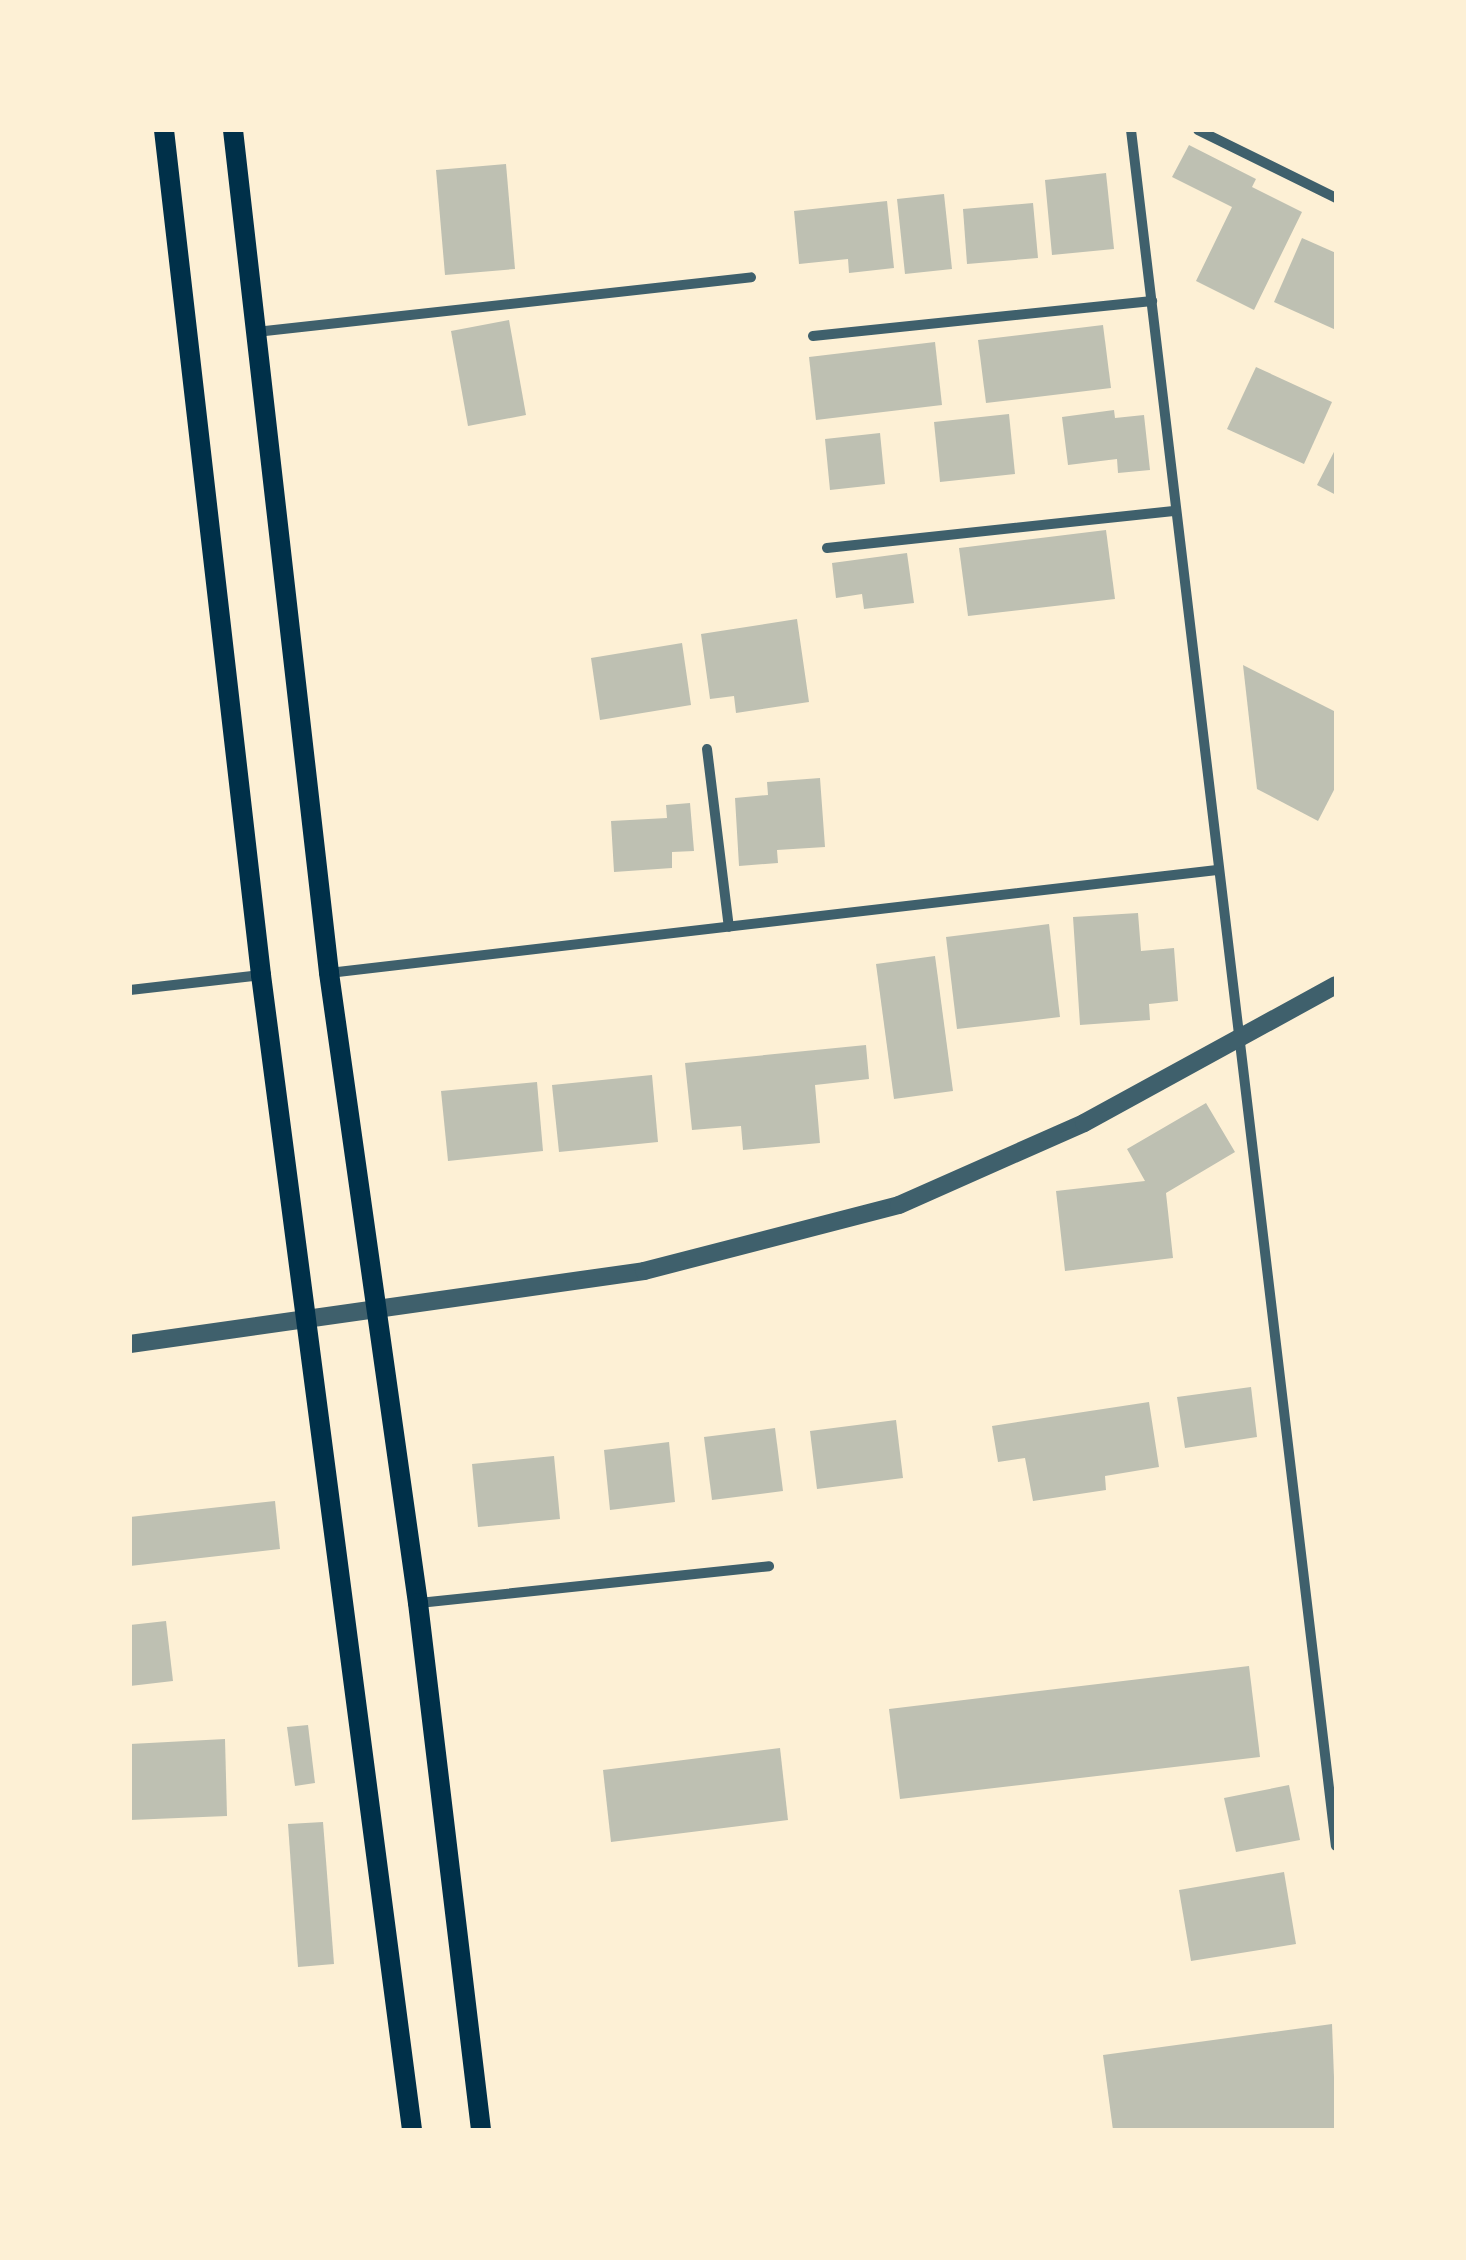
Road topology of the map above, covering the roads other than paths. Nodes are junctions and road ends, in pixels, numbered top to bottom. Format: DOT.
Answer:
graph roads {
  1 [pos="164,130"];
  2 [pos="233,130"];
  3 [pos="1131,130"];
  4 [pos="1198,130"];
  5 [pos="1336,198"];
  6 [pos="751,277"];
  7 [pos="1152,302"];
  8 [pos="255,332"];
  9 [pos="814,336"];
  10 [pos="1176,511"];
  11 [pos="826,548"];
  12 [pos="707,749"];
  13 [pos="1218,870"];
  14 [pos="728,927"];
  15 [pos="328,973"];
  16 [pos="262,975"];
  17 [pos="1336,985"];
  18 [pos="130,990"];
  19 [pos="1236,1045"];
  20 [pos="376,1306"];
  21 [pos="306,1316"];
  22 [pos="130,1344"];
  23 [pos="769,1566"];
  24 [pos="418,1603"];
  25 [pos="1334,1824"];
  26 [pos="1336,1846"];
  27 [pos="412,2130"];
  28 [pos="481,2130"];
  1 -- 16 [label="main road"];
  2 -- 8 [label="main road"];
  3 -- 7 [label="street"];
  4 -- 5 [label="street"];
  6 -- 8 [label="street"];
  7 -- 9 [label="street"];
  7 -- 10 [label="street"];
  8 -- 15 [label="main road"];
  10 -- 11 [label="street"];
  10 -- 13 [label="street"];
  12 -- 14 [label="street"];
  13 -- 14 [label="street"];
  13 -- 19 [label="street"];
  14 -- 15 [label="street"];
  15 -- 20 [label="main road"];
  16 -- 18 [label="street"];
  16 -- 21 [label="main road"];
  17 -- 19 [label="street"];
  19 -- 20 [label="street"];
  19 -- 25 [label="street"];
  20 -- 21 [label="street"];
  20 -- 24 [label="main road"];
  21 -- 22 [label="street"];
  21 -- 27 [label="main road"];
  23 -- 24 [label="street"];
  24 -- 28 [label="main road"];
  25 -- 26 [label="street"];
}
